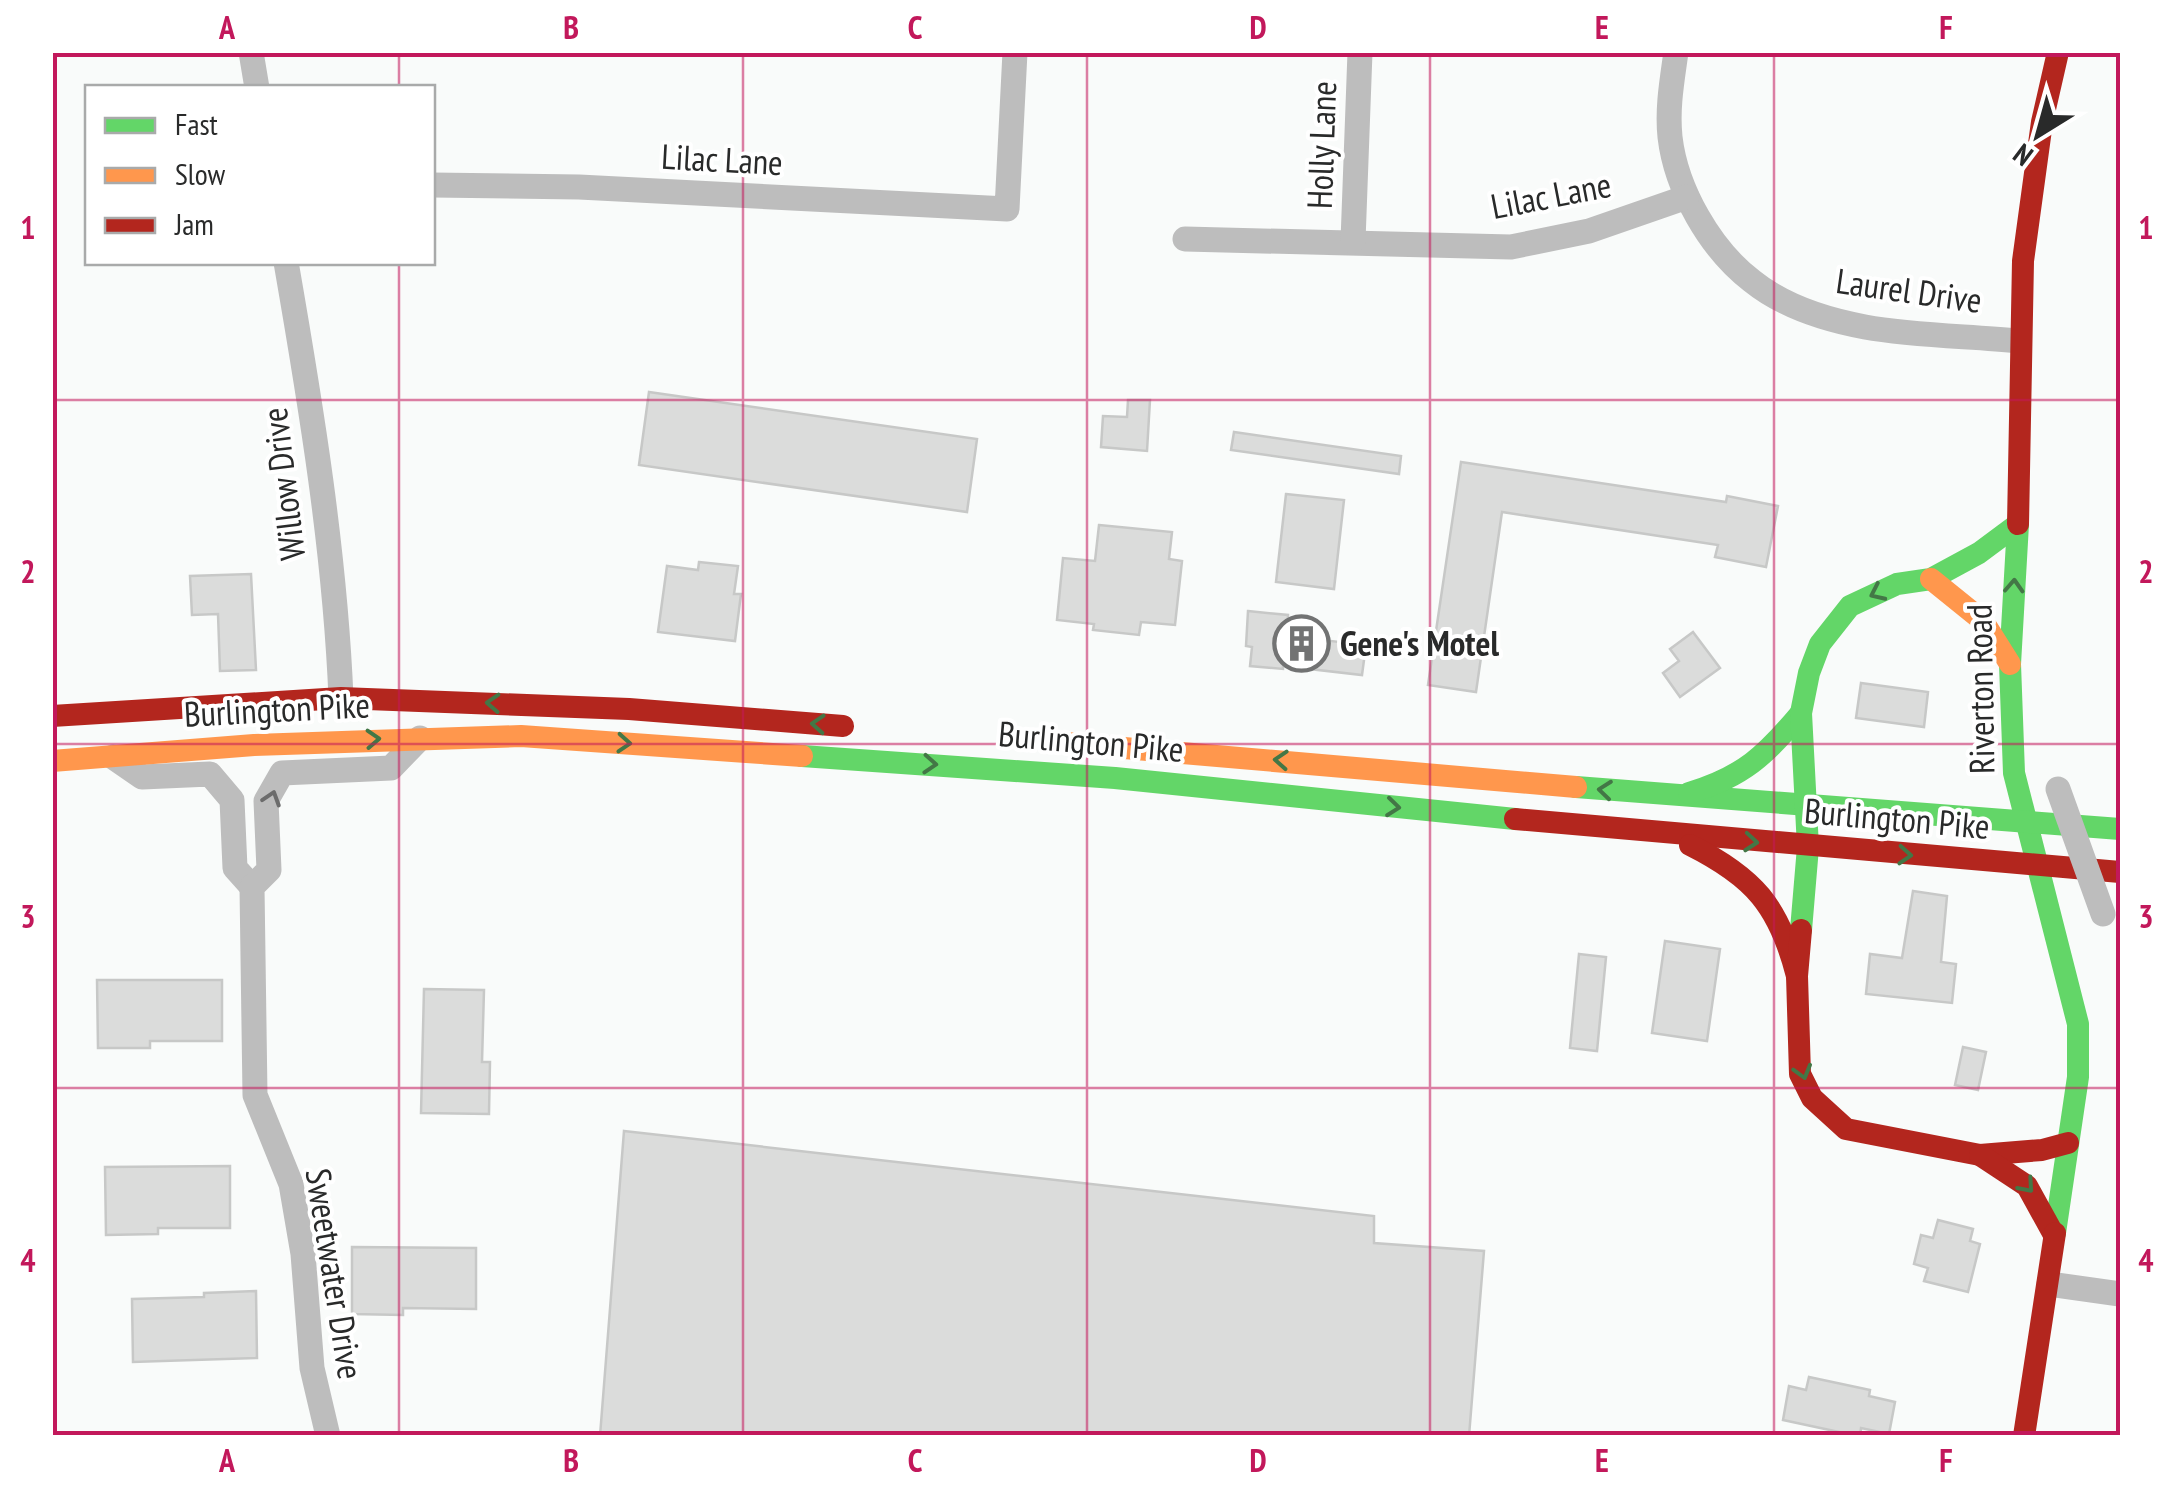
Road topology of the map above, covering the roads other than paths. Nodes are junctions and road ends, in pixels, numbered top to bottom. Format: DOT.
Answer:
graph roads {
  1 [pos="251,52"];
  2 [pos="1015,52"];
  3 [pos="1360,52"];
  4 [pos="1676,52"];
  5 [pos="2058,52"];
  6 [pos="256,85"];
  7 [pos="435,185"];
  8 [pos="1687,196"];
  9 [pos="1185,239"];
  10 [pos="1353,241"];
  11 [pos="287,265"];
  12 [pos="2019,341"];
  13 [pos="2018,524"];
  14 [pos="1930,579"];
  15 [pos="2010,664"];
  16 [pos="341,698"];
  17 [pos="52,702"];
  18 [pos="1801,713"];
  19 [pos="80,714"];
  20 [pos="52,716"];
  21 [pos="857,727"];
  22 [pos="422,737"];
  23 [pos="1044,741"];
  24 [pos="109,754"];
  25 [pos="52,761"];
  26 [pos="2058,789"];
  27 [pos="1674,797"];
  28 [pos="1807,807"];
  29 [pos="2026,822"];
  30 [pos="2120,830"];
  31 [pos="1671,836"];
  32 [pos="1808,847"];
  33 [pos="2039,865"];
  34 [pos="2120,872"];
  35 [pos="252,887"];
  36 [pos="2103,914"];
  37 [pos="1796,976"];
  38 [pos="2068,1143"];
  39 [pos="1980,1155"];
  40 [pos="2054,1235"];
  41 [pos="2049,1284"];
  42 [pos="2120,1294"];
  43 [pos="328,1436"];
  44 [pos="2024,1436"];
  1 -- 6 [label="street"];
  2 -- 7 [label="street, Lilac Lane"];
  3 -- 10 [label="street, Holly Lane"];
  4 -- 8 [label="street, Laurel Drive"];
  5 -- 12 [label="main road, Riverton Road"];
  8 -- 10 [label="street, Lilac Lane"];
  8 -- 12 [label="street, Laurel Drive"];
  9 -- 10 [label="street, Lilac Lane"];
  11 -- 16 [label="street, Willow Drive"];
  12 -- 13 [label="main road, Riverton Road"];
  13 -- 14 [label="main road"];
  15 -- 13 [label="main road, Riverton Road, one-way"];
  14 -- 15 [label="main road"];
  14 -- 18 [label="main road, one-way"];
  15 -- 29 [label="main road, Riverton Road"];
  16 -- 19 [label="main road, Burlington Pike"];
  21 -- 16 [label="main road, Burlington Pike, one-way"];
  17 -- 19 [label="main road"];
  18 -- 27 [label="main road"];
  18 -- 28 [label="main road"];
  19 -- 20 [label="main road, Burlington Pike"];
  24 -- 22 [label="main road, Burlington Pike, one-way"];
  22 -- 31 [label="main road, Burlington Pike, one-way"];
  35 -- 22 [label="street, Sweetwater Drive, one-way"];
  27 -- 23 [label="main road, Burlington Pike, one-way"];
  24 -- 25 [label="main road, Burlington Pike"];
  24 -- 35 [label="street, Sweetwater Drive"];
  26 -- 36 [label="street, bridge"];
  27 -- 28 [label="main road, Burlington Pike"];
  28 -- 29 [label="main road, Burlington Pike"];
  28 -- 32 [label="main road"];
  29 -- 30 [label="main road, Burlington Pike"];
  29 -- 33 [label="main road, Riverton Road"];
  31 -- 32 [label="main road, Burlington Pike, one-way"];
  31 -- 37 [label="main road"];
  32 -- 33 [label="main road, Burlington Pike, one-way"];
  32 -- 37 [label="main road"];
  33 -- 34 [label="main road, Burlington Pike"];
  33 -- 38 [label="main road, Riverton Road"];
  35 -- 43 [label="street, Sweetwater Drive"];
  37 -- 39 [label="main road, one-way"];
  38 -- 39 [label="main road"];
  38 -- 40 [label="main road, Riverton Road"];
  39 -- 40 [label="main road, one-way"];
  40 -- 41 [label="main road, Riverton Road"];
  41 -- 42 [label="street"];
  41 -- 44 [label="main road, Riverton Road"];
}
